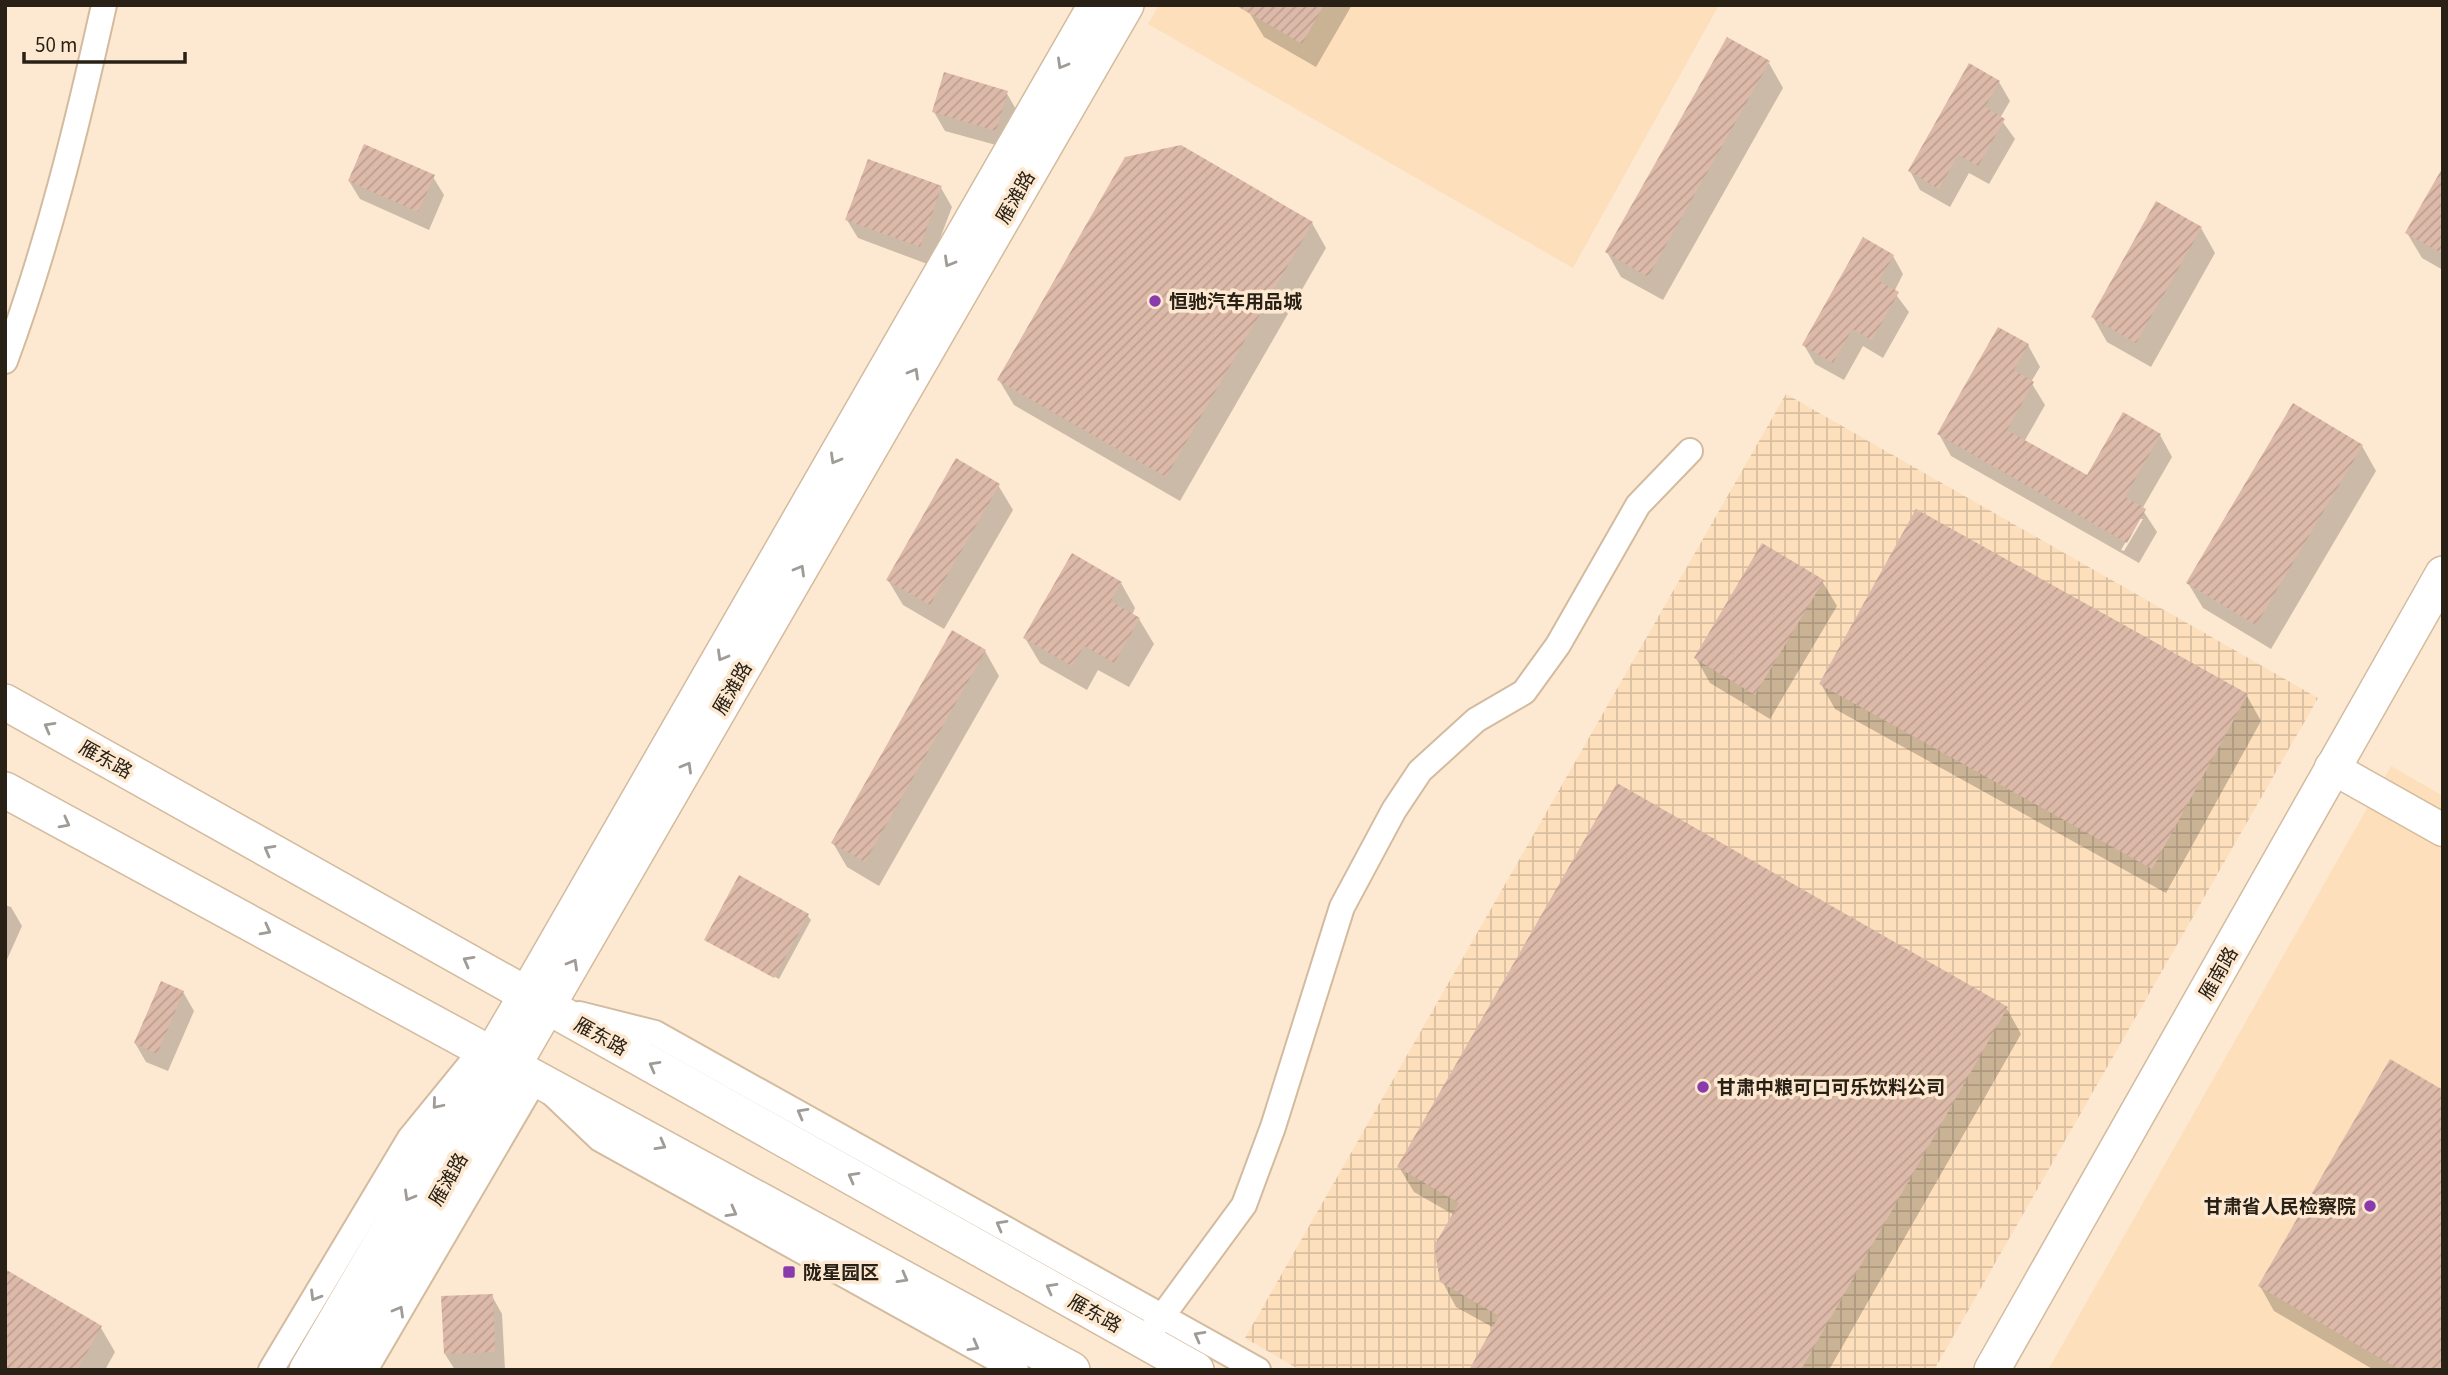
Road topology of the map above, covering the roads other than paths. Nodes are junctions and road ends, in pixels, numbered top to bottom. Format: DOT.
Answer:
graph roads {
  1 [pos="104,5"];
  2 [pos="1096,5"];
  3 [pos="1126,5"];
  4 [pos="5,361"];
  5 [pos="1690,451"];
  6 [pos="2443,574"];
  7 [pos="5,702"];
  8 [pos="2331,766"];
  9 [pos="5,790"];
  10 [pos="2443,830"];
  11 [pos="538,1000"];
  12 [pos="507,1061"];
  13 [pos="1153,1328"];
  14 [pos="271,1370"];
  15 [pos="307,1370"];
  16 [pos="337,1370"];
  17 [pos="365,1370"];
  18 [pos="1016,1370"];
  19 [pos="1072,1370"];
  20 [pos="1196,1370"];
  21 [pos="1258,1370"];
  22 [pos="1992,1370"];
  1 -- 4 [label="street"];
  2 -- 11 [label="main road, 雁滩路, one-way"];
  11 -- 3 [label="main road, 雁滩路, one-way"];
  5 -- 13 [label="street"];
  6 -- 8 [label="main road, 雁南路"];
  11 -- 7 [label="main road, 雁东路, one-way"];
  8 -- 10 [label="street"];
  8 -- 22 [label="main road, 雁南路"];
  9 -- 12 [label="main road, one-way"];
  11 -- 12 [label="main road, 雁滩路"];
  13 -- 11 [label="main road, 雁东路, one-way"];
  12 -- 14 [label="street, 雁滩路, one-way"];
  12 -- 15 [label="main road, 雁滩路, one-way"];
  12 -- 16 [label="main road, 雁滩路"];
  17 -- 12 [label="street, 雁滩路, one-way"];
  12 -- 18 [label="street, one-way"];
  12 -- 19 [label="main road, one-way"];
  13 -- 20 [label="main road, 雁东路"];
  21 -- 13 [label="street, one-way"];
}
